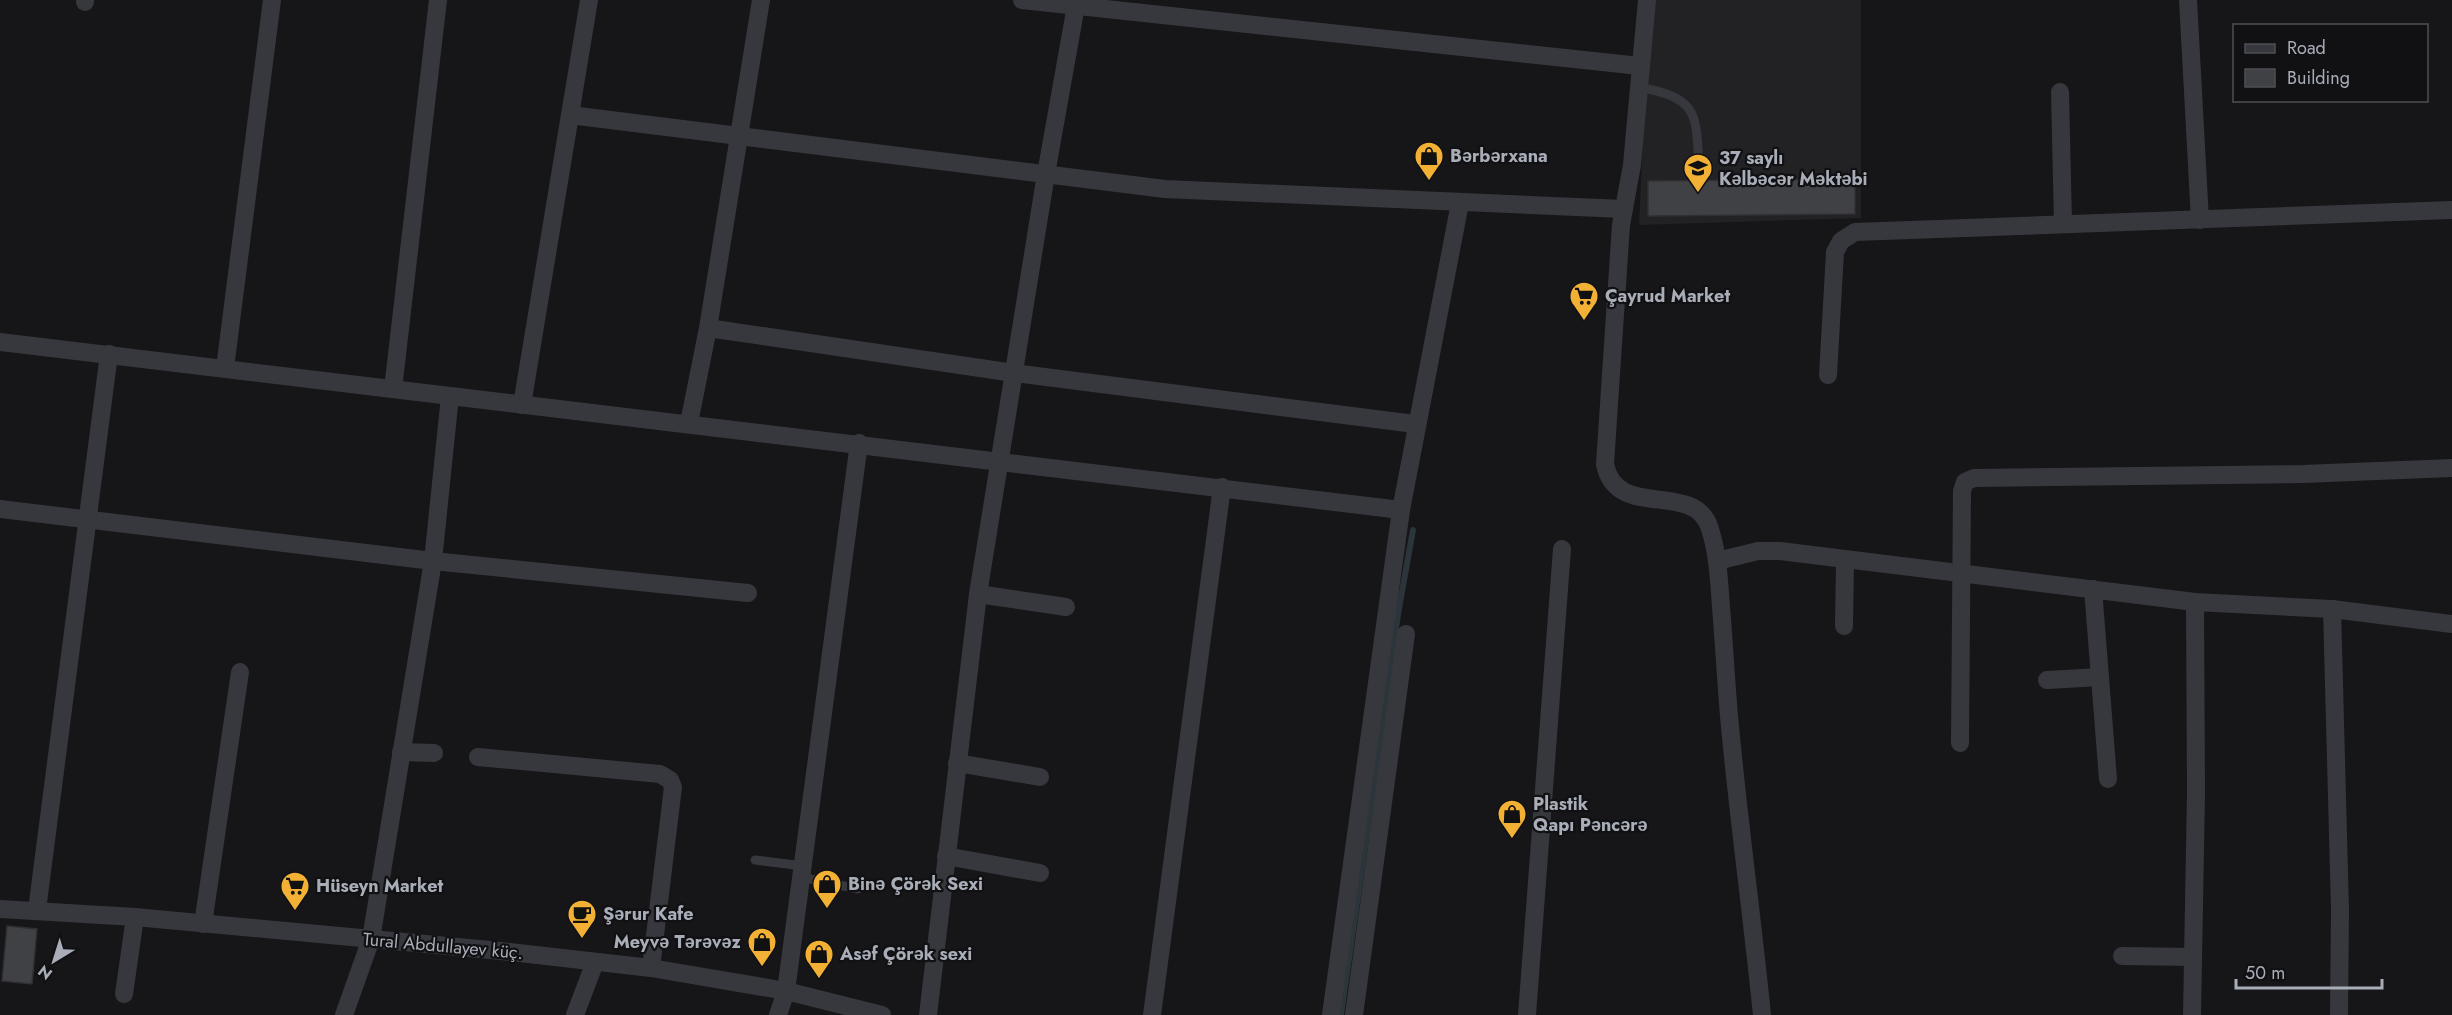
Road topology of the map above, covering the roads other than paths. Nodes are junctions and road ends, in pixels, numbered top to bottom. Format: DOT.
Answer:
graph roads {
  1 [pos="272,0"];
  2 [pos="438,0"];
  3 [pos="589,0"];
  4 [pos="761,0"];
  5 [pos="1022,0"];
  6 [pos="1647,0"];
  7 [pos="2188,0"];
  8 [pos="1076,4"];
  9 [pos="1640,66"];
  10 [pos="1638,87"];
  11 [pos="2060,92"];
  12 [pos="570,115"];
  13 [pos="738,136"];
  14 [pos="1699,168"];
  15 [pos="1046,174"];
  16 [pos="1460,203"];
  17 [pos="1624,209"];
  18 [pos="2452,210"];
  19 [pos="2200,220"];
  20 [pos="2063,224"];
  21 [pos="708,327"];
  22 [pos="0,342"];
  23 [pos="109,354"];
  24 [pos="225,368"];
  25 [pos="1014,373"];
  26 [pos="1828,375"];
  27 [pos="393,389"];
  28 [pos="450,396"];
  29 [pos="522,405"];
  30 [pos="689,423"];
  31 [pos="1415,424"];
  32 [pos="860,443"];
  33 [pos="1000,460"];
  34 [pos="2452,468"];
  35 [pos="1222,487"];
  36 [pos="0,509"];
  37 [pos="1401,510"];
  38 [pos="86,518"];
  39 [pos="1562,549"];
  40 [pos="433,561"];
  41 [pos="1717,561"];
  42 [pos="1845,561"];
  43 [pos="1964,573"];
  44 [pos="2093,589"];
  45 [pos="748,593"];
  46 [pos="978,594"];
  47 [pos="2195,602"];
  48 [pos="1066,608"];
  49 [pos="2332,609"];
  50 [pos="2452,624"];
  51 [pos="1844,626"];
  52 [pos="1406,634"];
  53 [pos="240,672"];
  54 [pos="2100,677"];
  55 [pos="2047,681"];
  56 [pos="1960,743"];
  57 [pos="401,752"];
  58 [pos="434,753"];
  59 [pos="478,757"];
  60 [pos="957,763"];
  61 [pos="1041,777"];
  62 [pos="2108,779"];
  63 [pos="946,856"];
  64 [pos="754,860"];
  65 [pos="802,871"];
  66 [pos="1040,873"];
  67 [pos="858,889"];
  68 [pos="0,909"];
  69 [pos="37,910"];
  70 [pos="135,917"];
  71 [pos="202,924"];
  72 [pos="371,939"];
  73 [pos="2121,956"];
  74 [pos="2193,957"];
  75 [pos="595,962"];
  76 [pos="651,968"];
  77 [pos="786,991"];
  78 [pos="124,994"];
  79 [pos="874,1014"];
  80 [pos="344,1015"];
  81 [pos="575,1015"];
  82 [pos="778,1015"];
  83 [pos="928,1015"];
  84 [pos="1152,1015"];
  85 [pos="1331,1015"];
  86 [pos="1354,1015"];
  87 [pos="1527,1015"];
  88 [pos="1762,1015"];
  89 [pos="2192,1015"];
  90 [pos="2339,1015"];
  1 -- 24 [label="street"];
  2 -- 27 [label="street"];
  3 -- 12 [label="street"];
  4 -- 13 [label="street"];
  5 -- 8 [label="street"];
  6 -- 9 [label="street"];
  7 -- 19 [label="street"];
  8 -- 9 [label="street"];
  8 -- 15 [label="street"];
  9 -- 10 [label="street"];
  10 -- 14 [label="lane"];
  10 -- 17 [label="street"];
  11 -- 20 [label="street"];
  12 -- 13 [label="street"];
  12 -- 29 [label="street"];
  13 -- 15 [label="street"];
  13 -- 21 [label="street"];
  15 -- 16 [label="street"];
  15 -- 25 [label="street"];
  16 -- 17 [label="street"];
  16 -- 31 [label="street"];
  17 -- 41 [label="street"];
  18 -- 19 [label="street"];
  19 -- 20 [label="street"];
  20 -- 26 [label="street"];
  21 -- 25 [label="street"];
  21 -- 30 [label="street"];
  22 -- 23 [label="street"];
  23 -- 24 [label="street"];
  23 -- 38 [label="street"];
  24 -- 27 [label="street"];
  25 -- 31 [label="street"];
  25 -- 33 [label="street"];
  27 -- 28 [label="street"];
  28 -- 29 [label="street"];
  28 -- 40 [label="street"];
  29 -- 30 [label="street"];
  30 -- 32 [label="street"];
  31 -- 37 [label="street"];
  32 -- 33 [label="street"];
  32 -- 65 [label="street"];
  33 -- 35 [label="street"];
  33 -- 46 [label="street"];
  34 -- 43 [label="street"];
  35 -- 37 [label="street"];
  35 -- 84 [label="street"];
  36 -- 38 [label="street"];
  37 -- 85 [label="street"];
  38 -- 40 [label="street"];
  38 -- 69 [label="street"];
  39 -- 87 [label="street"];
  40 -- 45 [label="street"];
  40 -- 57 [label="street"];
  41 -- 42 [label="street"];
  41 -- 88 [label="street"];
  42 -- 43 [label="street"];
  42 -- 51 [label="street"];
  43 -- 44 [label="street"];
  43 -- 56 [label="street"];
  44 -- 47 [label="street"];
  44 -- 54 [label="street"];
  46 -- 48 [label="street"];
  46 -- 60 [label="street"];
  47 -- 49 [label="street"];
  47 -- 74 [label="street"];
  49 -- 50 [label="street"];
  49 -- 90 [label="street"];
  52 -- 86 [label="street"];
  53 -- 71 [label="street"];
  54 -- 55 [label="street"];
  54 -- 62 [label="street"];
  57 -- 58 [label="street"];
  57 -- 72 [label="street"];
  59 -- 76 [label="street"];
  60 -- 61 [label="street"];
  60 -- 63 [label="street"];
  63 -- 66 [label="street"];
  63 -- 83 [label="street"];
  64 -- 65 [label="lane"];
  65 -- 67 [label="lane"];
  65 -- 77 [label="street"];
  68 -- 69 [label="street, Tural Abdullayev küç."];
  69 -- 70 [label="street, Tural Abdullayev küç."];
  70 -- 71 [label="street, Tural Abdullayev küç."];
  70 -- 78 [label="street"];
  71 -- 72 [label="street, Tural Abdullayev küç."];
  72 -- 75 [label="street, Tural Abdullayev küç."];
  72 -- 80 [label="street"];
  73 -- 74 [label="street"];
  74 -- 89 [label="street"];
  75 -- 76 [label="street, Tural Abdullayev küç."];
  75 -- 81 [label="street"];
  76 -- 77 [label="street, Tural Abdullayev küç."];
  77 -- 79 [label="street, Tural Abdullayev küç."];
  77 -- 82 [label="street"];
}
